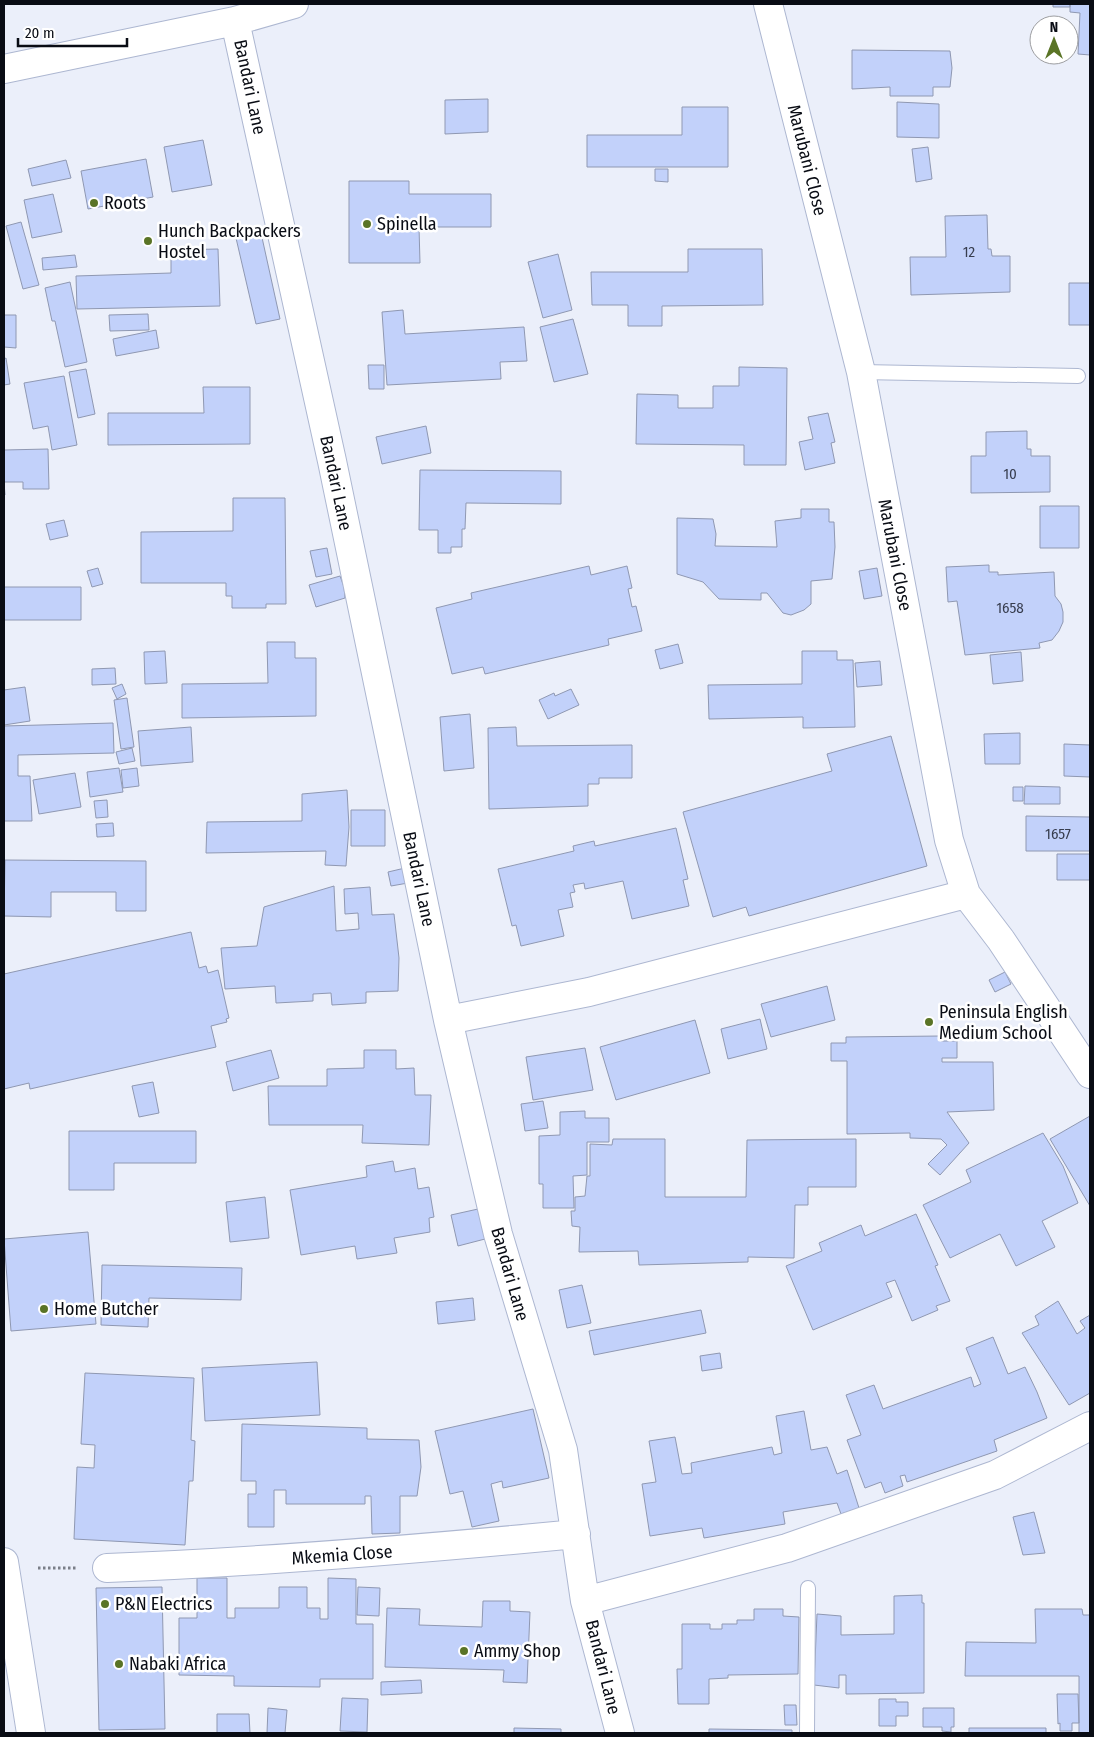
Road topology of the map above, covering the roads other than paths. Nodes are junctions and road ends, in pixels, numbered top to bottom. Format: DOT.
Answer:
graph roads {
  1 [pos="294,4"];
  2 [pos="768,4"];
  3 [pos="235,21"];
  4 [pos="4,69"];
  5 [pos="861,372"];
  6 [pos="1078,376"];
  7 [pos="966,894"];
  8 [pos="448,1020"];
  9 [pos="1090,1074"];
  10 [pos="1090,1426"];
  11 [pos="576,1534"];
  12 [pos="4,1565"];
  13 [pos="107,1568"];
  14 [pos="808,1588"];
  15 [pos="586,1601"];
  16 [pos="31,1733"];
  17 [pos="620,1733"];
  18 [pos="807,1733"];
  1 -- 3 [label="street"];
  2 -- 5 [label="street, Marubani Close"];
  3 -- 4 [label="street"];
  3 -- 8 [label="street, Bandari Lane"];
  5 -- 6 [label="lane"];
  5 -- 7 [label="street, Marubani Close"];
  7 -- 8 [label="street"];
  7 -- 9 [label="street, Marubani Close"];
  8 -- 11 [label="street, Bandari Lane"];
  10 -- 15 [label="street"];
  11 -- 13 [label="street, Mkemia Close"];
  11 -- 15 [label="street, Bandari Lane"];
  12 -- 16 [label="street"];
  14 -- 18 [label="lane"];
  15 -- 17 [label="street, Bandari Lane"];
}
